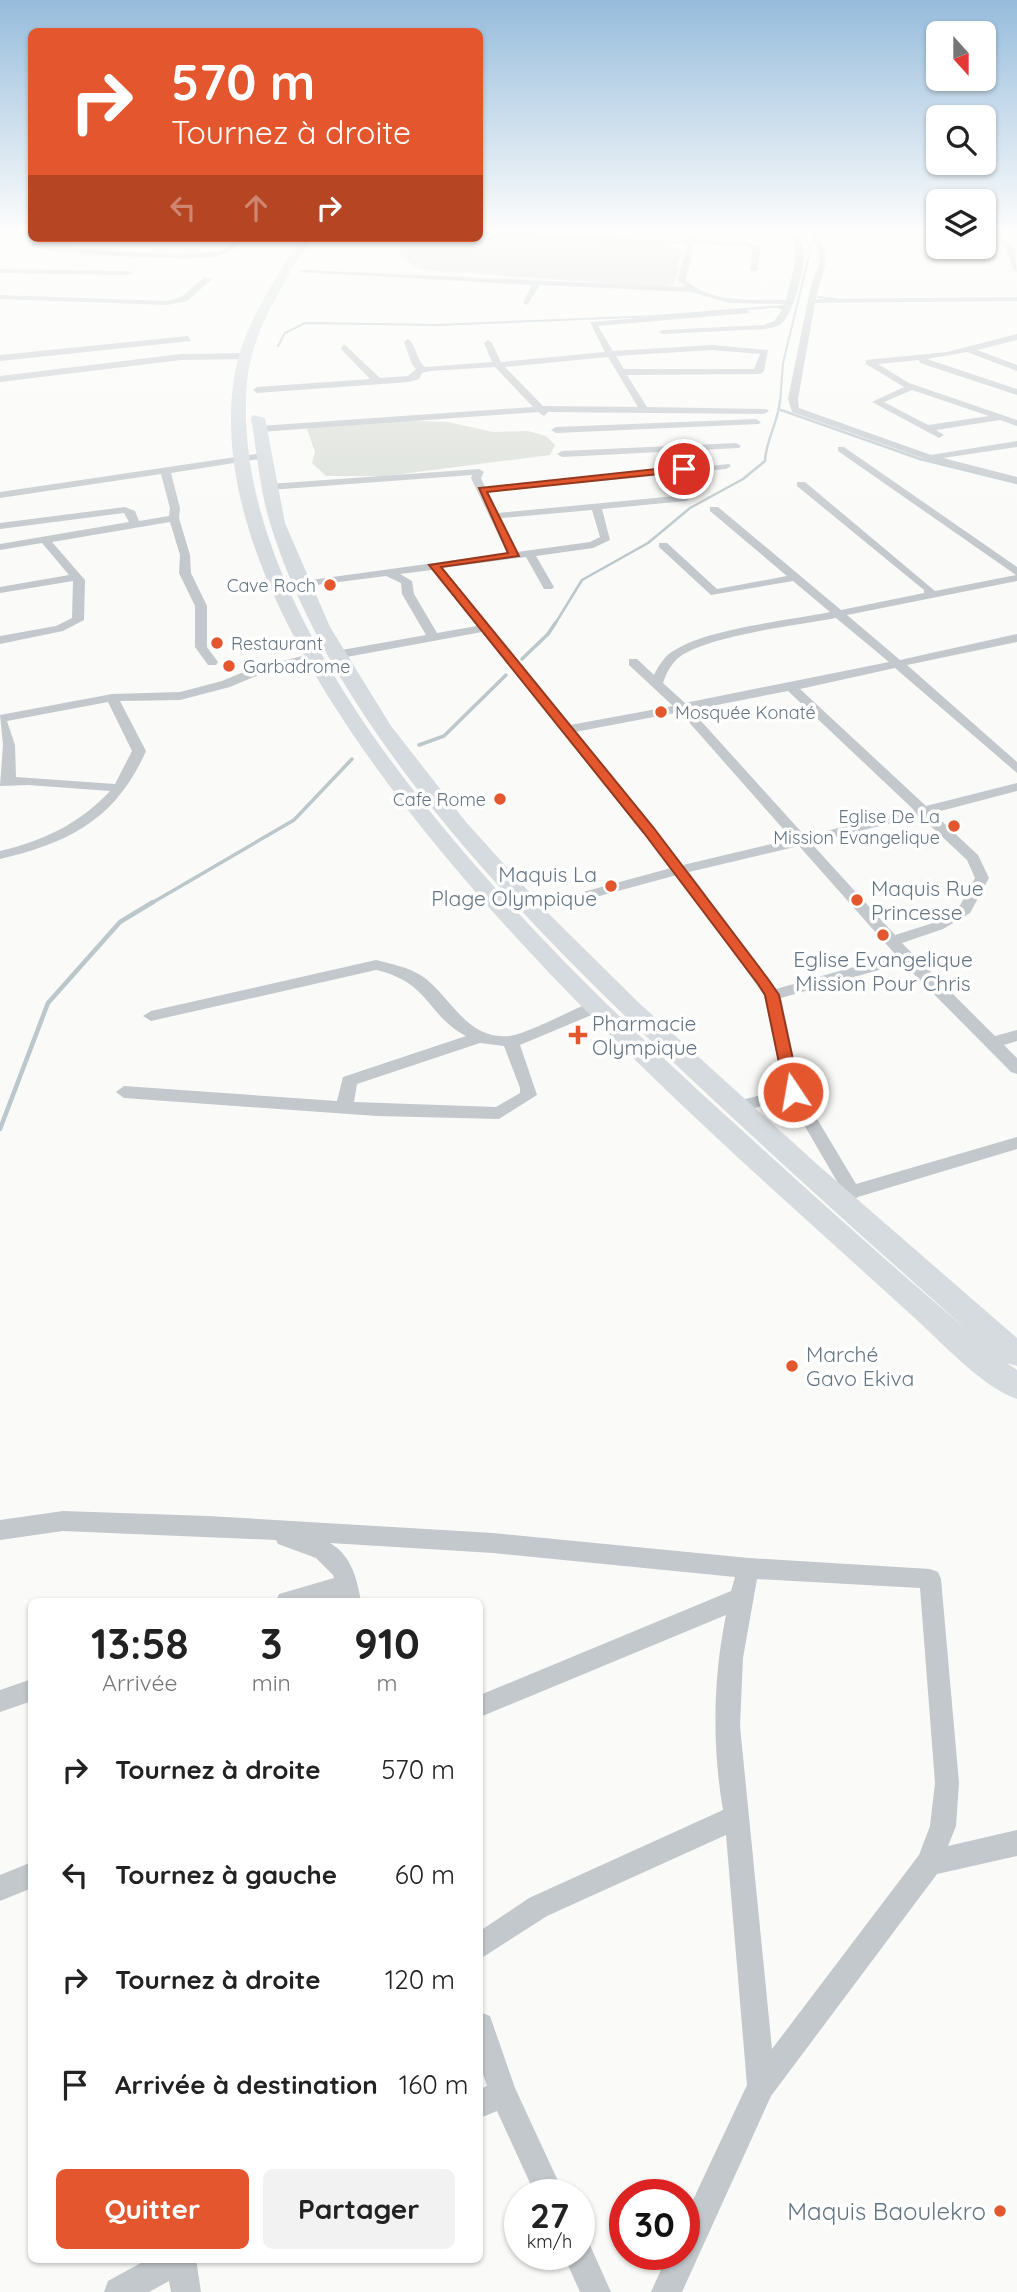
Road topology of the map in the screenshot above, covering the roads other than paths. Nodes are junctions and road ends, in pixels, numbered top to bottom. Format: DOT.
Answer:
graph roads {
  1 [pos="255,336"];
  2 [pos="600,336"];
  3 [pos="806,336"];
  4 [pos="1017,337"];
  5 [pos="188,339"];
  6 [pos="408,342"];
  7 [pos="488,343"];
  8 [pos="344,347"];
  9 [pos="964,352"];
  10 [pos="610,354"];
  11 [pos="246,356"];
  12 [pos="0,358"];
  13 [pos="916,358"];
  14 [pos="498,365"];
  15 [pos="1017,368"];
  16 [pos="422,369"];
  17 [pos="258,372"];
  18 [pos="624,372"];
  19 [pos="0,379"];
  20 [pos="377,381"];
  21 [pos="912,387"];
  22 [pos="257,390"];
  23 [pos="1017,392"];
  24 [pos="541,410"];
  25 [pos="644,410"];
  26 [pos="1017,413"];
  27 [pos="1002,417"];
  28 [pos="1017,423"];
  29 [pos="928,428"];
  30 [pos="259,429"];
  31 [pos="555,430"];
  32 [pos="939,435"];
  33 [pos="1017,444"];
  34 [pos="736,446"];
  35 [pos="841,449"];
  36 [pos="562,454"];
  37 [pos="253,457"];
  38 [pos="928,457"];
  39 [pos="726,466"];
  40 [pos="165,469"];
  41 [pos="572,479"];
  42 [pos="1017,480"];
  43 [pos="801,484"];
  44 [pos="269,487"];
  45 [pos="482,490"];
  46 [pos="0,495"];
  47 [pos="685,498"];
  48 [pos="596,506"];
  49 [pos="20,507"];
  50 [pos="714,509"];
  51 [pos="494,516"];
  52 [pos="174,518"];
  53 [pos="135,524"];
  54 [pos="0,526"];
  55 [pos="45,540"];
  56 [pos="663,545"];
  57 [pos="0,547"];
  58 [pos="530,554"];
  59 [pos="514,556"];
  60 [pos="434,565"];
  61 [pos="383,571"];
  62 [pos="1017,572"];
  63 [pos="77,577"];
  64 [pos="797,577"];
  65 [pos="1017,578"];
  66 [pos="300,584"];
  67 [pos="548,587"];
  68 [pos="0,590"];
  69 [pos="930,594"];
  70 [pos="840,614"];
  71 [pos="486,628"];
  72 [pos="433,637"];
  73 [pos="1017,638"];
  74 [pos="0,640"];
  75 [pos="326,656"];
  76 [pos="212,662"];
  77 [pos="633,662"];
  78 [pos="897,663"];
  79 [pos="656,684"];
  80 [pos="791,687"];
  81 [pos="111,698"];
  82 [pos="682,707"];
  83 [pos="0,719"];
  84 [pos="569,729"];
  85 [pos="1017,769"];
  86 [pos="5,782"];
  87 [pos="1017,787"];
  88 [pos="117,788"];
  89 [pos="926,812"];
  90 [pos="801,841"];
  91 [pos="0,855"];
  92 [pos="680,870"];
  93 [pos="533,910"];
  94 [pos="891,941"];
  95 [pos="906,957"];
  96 [pos="772,995"];
  97 [pos="595,1007"];
  98 [pos="151,1016"];
  99 [pos="1017,1035"];
  100 [pos="477,1038"];
  101 [pos="512,1042"];
  102 [pos="992,1043"];
  103 [pos="1017,1068"];
  104 [pos="124,1092"];
  105 [pos="793,1092"];
  106 [pos="736,1107"];
  107 [pos="344,1108"];
  108 [pos="1017,1143"];
  109 [pos="846,1196"];
  110 [pos="1008,1353"];
  111 [pos="1017,1387"];
  112 [pos="1017,1402"];
  113 [pos="261,1529"];
  114 [pos="0,1530"];
  115 [pos="749,1568"];
  116 [pos="348,1593"];
  117 [pos="310,1598"];
  118 [pos="738,1599"];
  119 [pos="28,1691"];
  120 [pos="0,1701"];
  121 [pos="483,1705"];
  122 [pos="737,1817"];
  123 [pos="1017,1843"];
  124 [pos="929,1863"];
  125 [pos="28,1877"];
  126 [pos="0,1888"];
  127 [pos="483,1945"];
  128 [pos="483,2046"];
  129 [pos="761,2086"];
  130 [pos="491,2099"];
  131 [pos="541,2179"];
  132 [pos="700,2219"];
  133 [pos="173,2263"];
  134 [pos="181,2263"];
  135 [pos="586,2270"];
  136 [pos="676,2270"];
  137 [pos="119,2292"];
  138 [pos="186,2292"];
  139 [pos="596,2292"];
  140 [pos="666,2292"];
  1 -- 11 [label="main road"];
  2 -- 10 [label="street"];
  3 -- 38 [label="street"];
  4 -- 9 [label="street"];
  5 -- 12 [label="street"];
  6 -- 16 [label="street"];
  7 -- 14 [label="street"];
  8 -- 20 [label="street"];
  9 -- 13 [label="street"];
  9 -- 15 [label="street"];
  10 -- 14 [label="street"];
  10 -- 18 [label="street"];
  10 -- 18 [label="street"];
  11 -- 19 [label="street"];
  11 -- 37 [label="main road"];
  13 -- 21 [label="street"];
  13 -- 23 [label="street"];
  14 -- 16 [label="street"];
  14 -- 24 [label="street"];
  16 -- 20 [label="street"];
  17 -- 22 [label="main road"];
  18 -- 25 [label="street"];
  20 -- 22 [label="street"];
  21 -- 27 [label="street"];
  21 -- 29 [label="street"];
  22 -- 30 [label="main road"];
  24 -- 25 [label="street"];
  24 -- 30 [label="street"];
  24 -- 31 [label="street"];
  25 -- 31 [label="street"];
  26 -- 27 [label="street"];
  27 -- 28 [label="street"];
  27 -- 29 [label="street"];
  29 -- 32 [label="street"];
  30 -- 37 [label="main road"];
  31 -- 36 [label="street"];
  33 -- 38 [label="street"];
  34 -- 36 [label="street"];
  35 -- 62 [label="street"];
  36 -- 41 [label="street"];
  37 -- 40 [label="street"];
  37 -- 44 [label="main road"];
  37 -- 75 [label="main road"];
  38 -- 42 [label="street"];
  39 -- 41 [label="street"];
  40 -- 49 [label="street"];
  40 -- 52 [label="street"];
  41 -- 45 [label="street"];
  43 -- 69 [label="street"];
  44 -- 45 [label="street"];
  44 -- 66 [label="main road"];
  45 -- 51 [label="street"];
  46 -- 49 [label="street"];
  47 -- 48 [label="street"];
  48 -- 51 [label="street"];
  48 -- 58 [label="street"];
  49 -- 53 [label="street"];
  49 -- 54 [label="street"];
  50 -- 64 [label="street"];
  51 -- 59 [label="street"];
  52 -- 53 [label="street"];
  52 -- 76 [label="street"];
  53 -- 55 [label="street"];
  55 -- 57 [label="street"];
  55 -- 63 [label="street"];
  56 -- 64 [label="street"];
  58 -- 59 [label="street"];
  58 -- 67 [label="street"];
  59 -- 60 [label="street"];
  60 -- 61 [label="street"];
  60 -- 71 [label="street"];
  61 -- 66 [label="street"];
  61 -- 72 [label="street"];
  63 -- 68 [label="street"];
  63 -- 74 [label="street"];
  64 -- 70 [label="street"];
  65 -- 69 [label="street"];
  66 -- 75 [label="main road"];
  69 -- 70 [label="street"];
  70 -- 78 [label="street"];
  70 -- 79 [label="street"];
  71 -- 72 [label="street"];
  71 -- 84 [label="street"];
  72 -- 75 [label="street"];
  73 -- 78 [label="street"];
  75 -- 81 [label="street"];
  75 -- 93 [label="main road"];
  75 -- 97 [label="main road"];
  77 -- 79 [label="street"];
  78 -- 80 [label="street"];
  78 -- 85 [label="street"];
  79 -- 82 [label="street"];
  80 -- 82 [label="street"];
  80 -- 89 [label="street"];
  81 -- 83 [label="street"];
  81 -- 88 [label="street"];
  82 -- 84 [label="street"];
  82 -- 90 [label="street"];
  83 -- 86 [label="street"];
  84 -- 92 [label="street"];
  86 -- 88 [label="street"];
  87 -- 89 [label="street"];
  88 -- 91 [label="street"];
  89 -- 90 [label="street"];
  89 -- 94 [label="street"];
  90 -- 92 [label="street"];
  90 -- 94 [label="street"];
  92 -- 93 [label="street"];
  92 -- 96 [label="street"];
  93 -- 106 [label="main road"];
  94 -- 95 [label="street"];
  95 -- 96 [label="street"];
  95 -- 102 [label="street"];
  96 -- 105 [label="street"];
  97 -- 101 [label="street"];
  97 -- 110 [label="main road"];
  98 -- 100 [label="street"];
  99 -- 102 [label="street"];
  100 -- 101 [label="street"];
  100 -- 107 [label="street"];
  101 -- 107 [label="street"];
  102 -- 103 [label="street"];
  104 -- 107 [label="street"];
  105 -- 106 [label="street"];
  105 -- 109 [label="street"];
  106 -- 109 [label="main road"];
  108 -- 109 [label="street"];
  109 -- 110 [label="main road"];
  110 -- 111 [label="main road"];
  110 -- 112 [label="main road"];
  113 -- 114 [label="street"];
  113 -- 115 [label="street"];
  113 -- 116 [label="street"];
  115 -- 118 [label="street"];
  115 -- 124 [label="street"];
  116 -- 117 [label="street"];
  118 -- 121 [label="street"];
  118 -- 122 [label="street"];
  119 -- 120 [label="street"];
  122 -- 127 [label="street"];
  122 -- 129 [label="street"];
  123 -- 124 [label="street"];
  124 -- 129 [label="street"];
  125 -- 126 [label="street"];
  128 -- 130 [label="street"];
  129 -- 132 [label="street"];
  130 -- 131 [label="street"];
  133 -- 137 [label="street"];
  134 -- 138 [label="street"];
  135 -- 139 [label="street"];
  136 -- 140 [label="street"];
}
